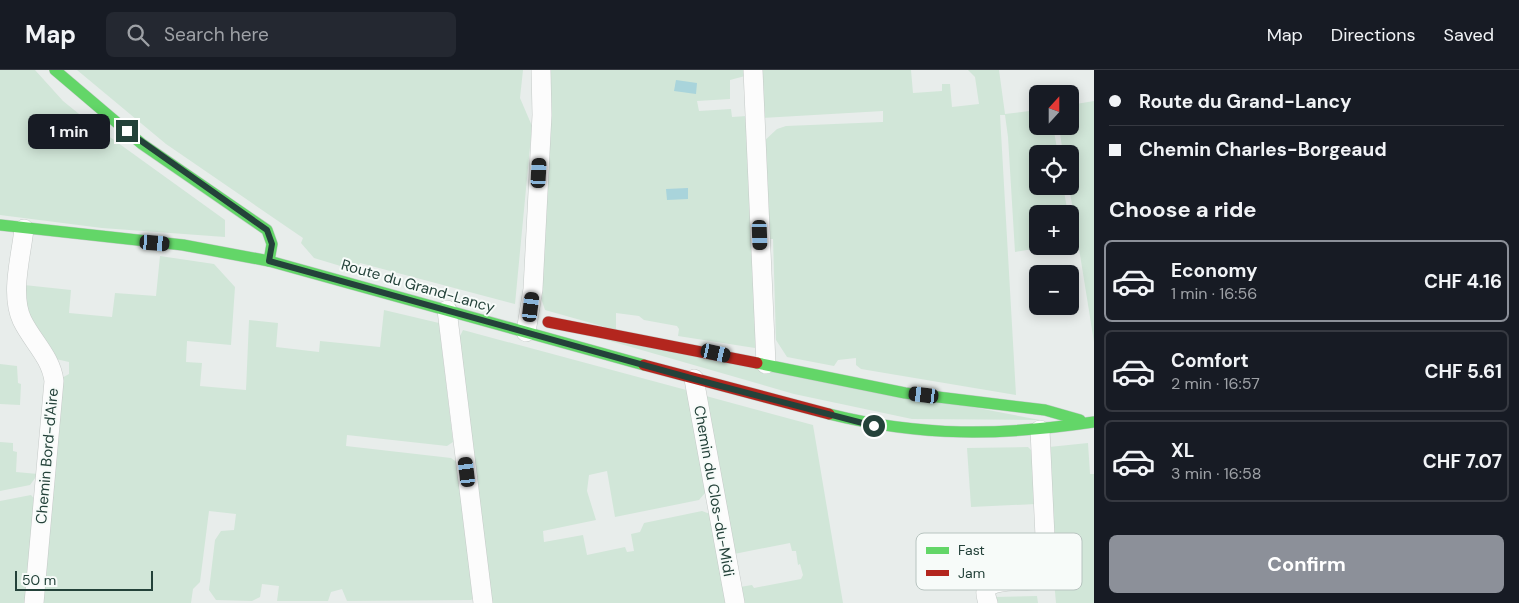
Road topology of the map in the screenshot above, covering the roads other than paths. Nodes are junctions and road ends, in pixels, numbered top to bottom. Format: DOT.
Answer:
graph roads {
  1 [pos="54,70"];
  2 [pos="542,70"];
  3 [pos="753,70"];
  4 [pos="0,226"];
  5 [pos="24,229"];
  6 [pos="269,261"];
  7 [pos="447,310"];
  8 [pos="527,326"];
  9 [pos="766,364"];
  10 [pos="694,379"];
  11 [pos="1091,422"];
  12 [pos="1040,430"];
  13 [pos="1045,533"];
  14 [pos="986,590"];
  15 [pos="34,603"];
  16 [pos="483,603"];
  17 [pos="735,603"];
  18 [pos="988,603"];
  1 -- 6 [label="street"];
  2 -- 8 [label="street"];
  3 -- 9 [label="street"];
  4 -- 5 [label="street, Route du Grand-Lancy"];
  5 -- 6 [label="street, Route du Grand-Lancy"];
  5 -- 15 [label="street, Chemin Bord-d'Aire"];
  6 -- 7 [label="street, Route du Grand-Lancy"];
  7 -- 8 [label="street, Route du Grand-Lancy"];
  7 -- 16 [label="street"];
  8 -- 9 [label="street, Route du Grand-Lancy"];
  8 -- 10 [label="street, Route du Grand-Lancy"];
  9 -- 11 [label="street, Route du Grand-Lancy"];
  10 -- 12 [label="street, Route du Grand-Lancy"];
  10 -- 17 [label="street, Chemin du Clos-du-Midi"];
  11 -- 12 [label="street, Route du Grand-Lancy"];
  12 -- 13 [label="street"];
  14 -- 18 [label="street"];
}
